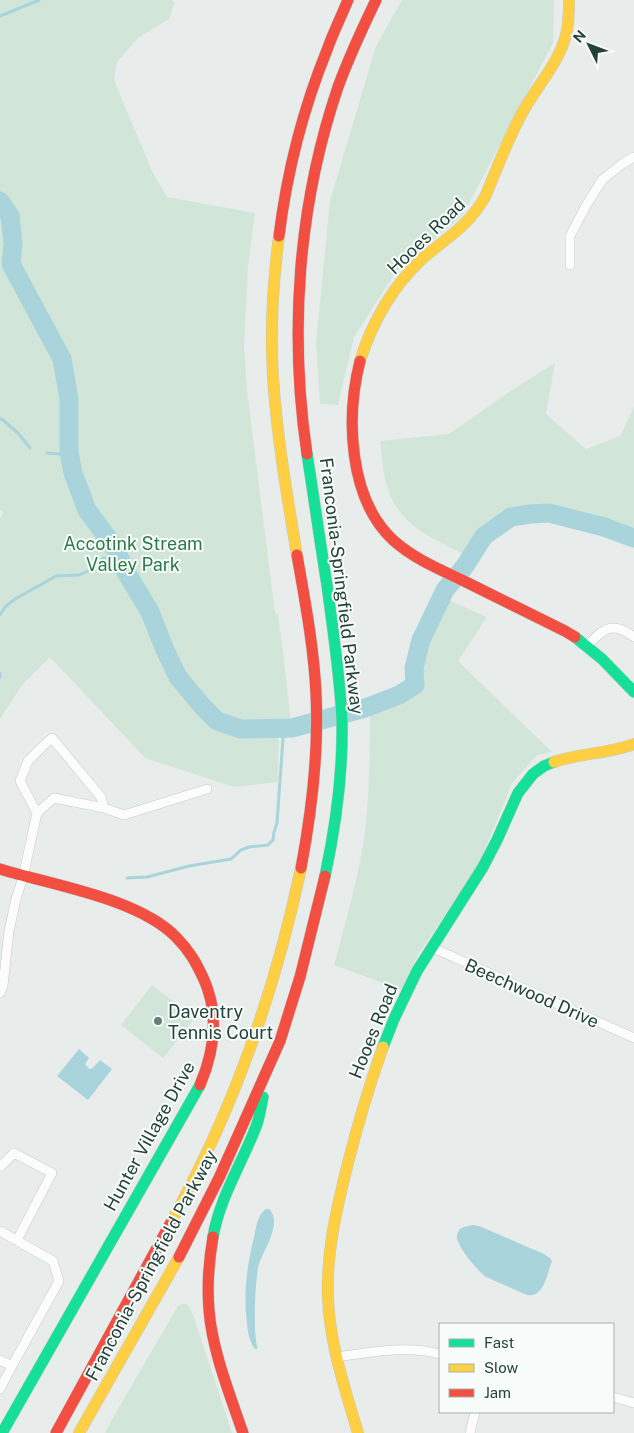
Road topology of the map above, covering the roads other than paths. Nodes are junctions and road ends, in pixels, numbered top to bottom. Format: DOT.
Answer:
graph roads {
  1 [pos="348,0"];
  2 [pos="376,0"];
  3 [pos="569,0"];
  4 [pos="634,157"];
  5 [pos="570,265"];
  6 [pos="634,638"];
  7 [pos="587,646"];
  8 [pos="634,692"];
  9 [pos="634,744"];
  10 [pos="207,789"];
  11 [pos="104,808"];
  12 [pos="37,813"];
  13 [pos="0,870"];
  14 [pos="23,877"];
  15 [pos="431,948"];
  16 [pos="0,993"];
  17 [pos="634,1038"];
  18 [pos="274,1055"];
  19 [pos="0,1167"];
  20 [pos="0,1231"];
  21 [pos="17,1240"];
  22 [pos="118,1317"];
  23 [pos="439,1354"];
  24 [pos="337,1356"];
  25 [pos="0,1360"];
  26 [pos="12,1366"];
  27 [pos="0,1389"];
  28 [pos="614,1397"];
  29 [pos="634,1403"];
  30 [pos="475,1413"];
  31 [pos="2,1433"];
  32 [pos="46,1433"];
  33 [pos="56,1433"];
  34 [pos="79,1433"];
  35 [pos="243,1433"];
  36 [pos="358,1433"];
  37 [pos="470,1433"];
  1 -- 22 [label="main road, Franconia-Springfield Parkway"];
  2 -- 18 [label="main road, Franconia-Springfield Parkway"];
  3 -- 7 [label="main road, Hooes Road"];
  4 -- 5 [label="street"];
  6 -- 7 [label="street"];
  7 -- 8 [label="main road, Hooes Road"];
  9 -- 15 [label="main road, Hooes Road"];
  10 -- 11 [label="street"];
  11 -- 12 [label="street"];
  11 -- 12 [label="street"];
  12 -- 14 [label="street"];
  13 -- 14 [label="main road, Hunter Village Drive"];
  14 -- 16 [label="street"];
  14 -- 31 [label="main road, Hunter Village Drive"];
  15 -- 17 [label="street, Beechwood Drive"];
  15 -- 24 [label="main road, Hooes Road"];
  18 -- 34 [label="main road, Franconia-Springfield Parkway"];
  18 -- 35 [label="main road"];
  19 -- 21 [label="street"];
  20 -- 21 [label="street"];
  21 -- 26 [label="street"];
  22 -- 32 [label="main road"];
  22 -- 33 [label="main road, Franconia-Springfield Parkway"];
  23 -- 24 [label="street"];
  24 -- 36 [label="main road, Hooes Road"];
  25 -- 26 [label="street"];
  26 -- 27 [label="street"];
  28 -- 29 [label="street"];
  30 -- 37 [label="street"];
}
